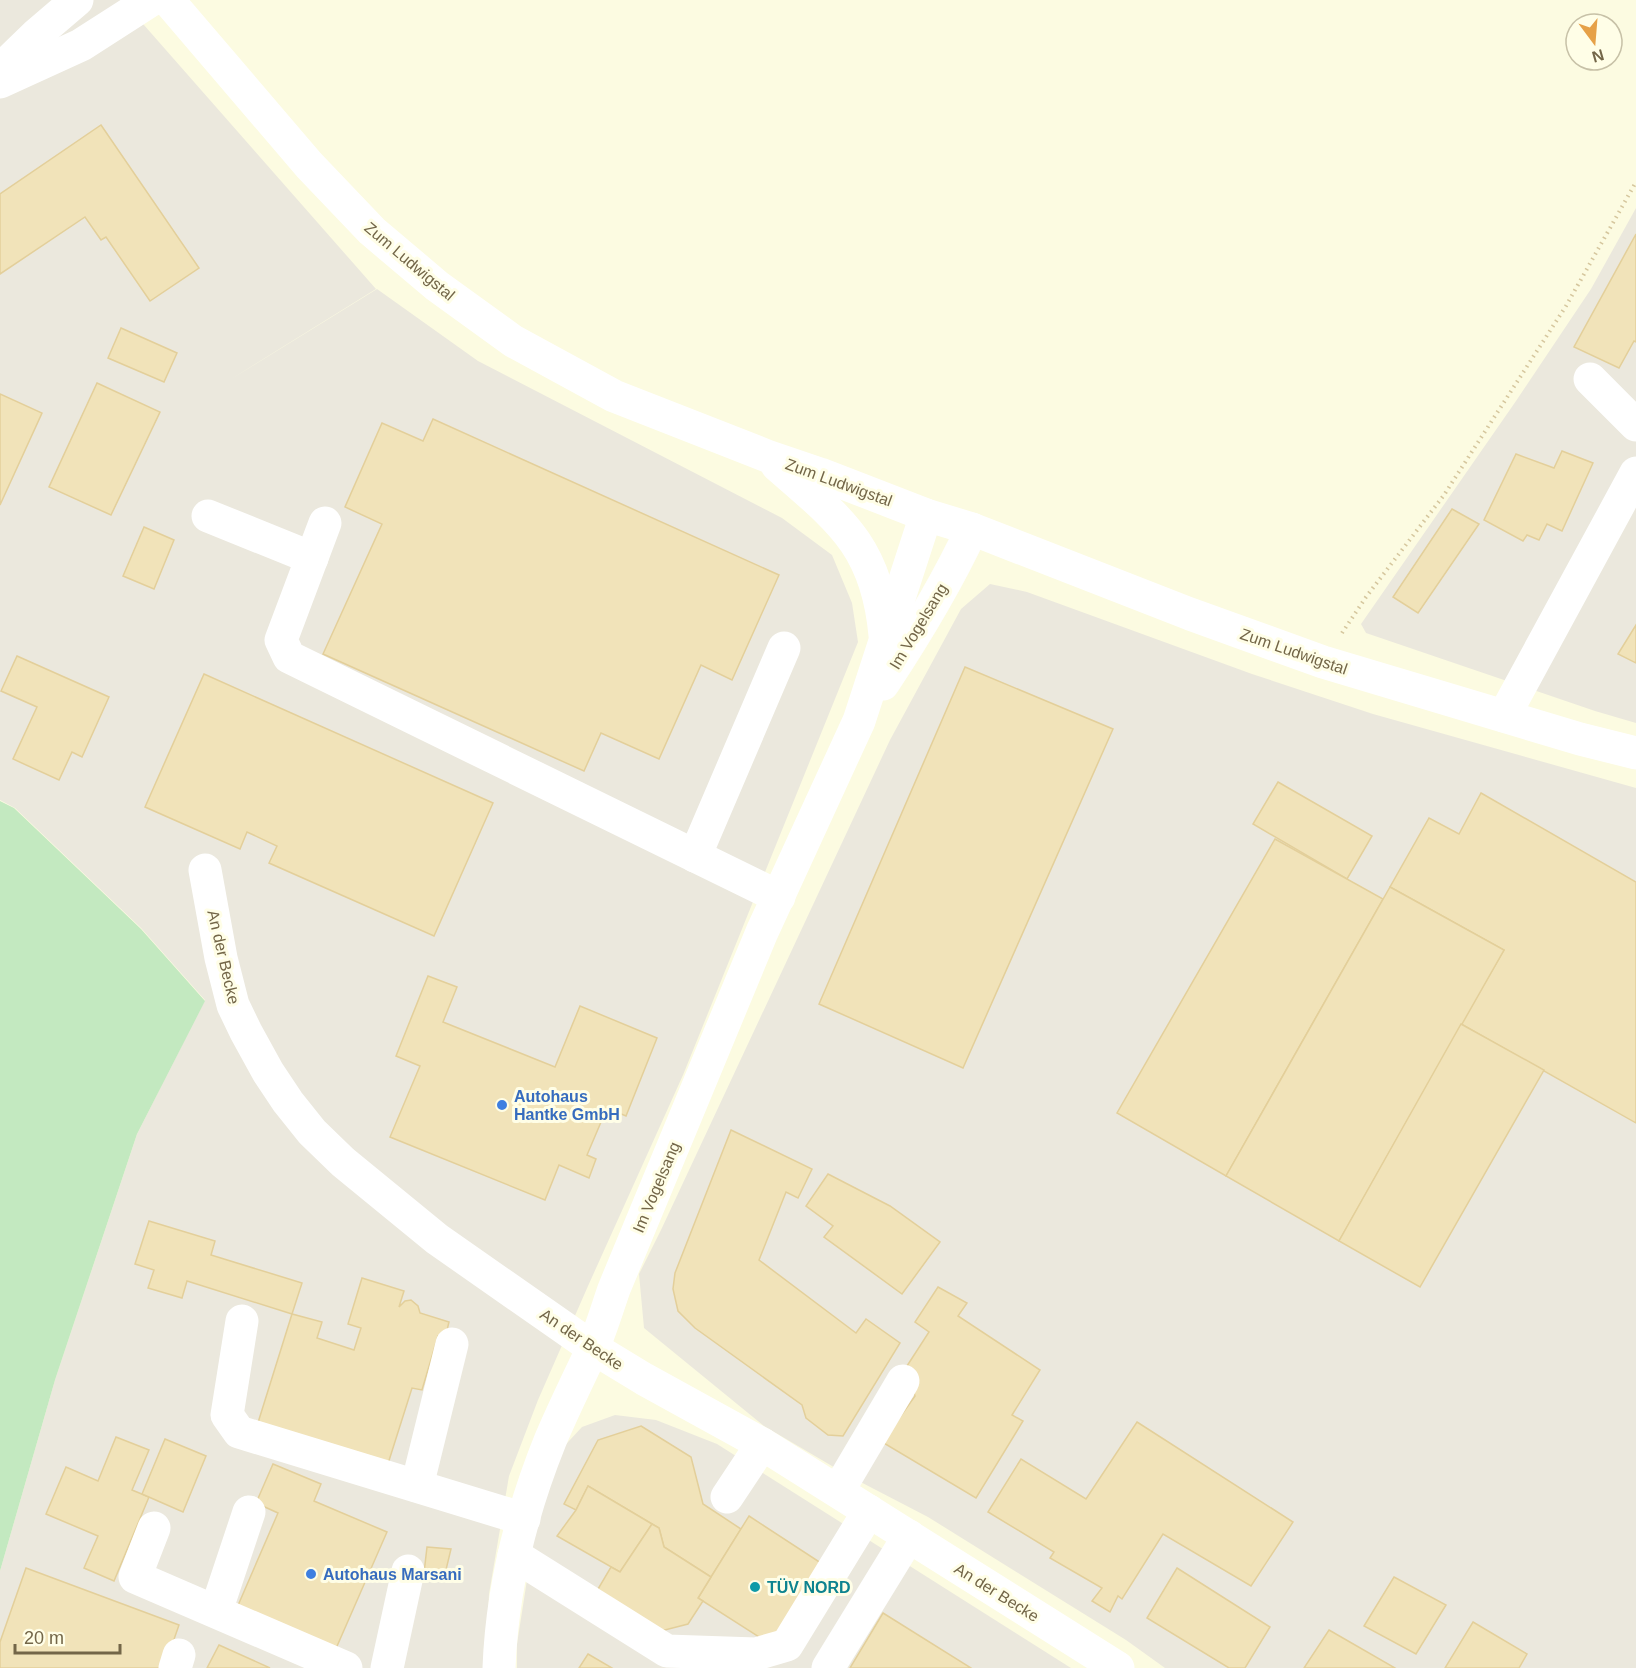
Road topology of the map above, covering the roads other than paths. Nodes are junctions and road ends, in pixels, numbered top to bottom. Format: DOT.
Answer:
graph roads {
  1 [pos="51,0"];
  2 [pos="77,0"];
  3 [pos="152,0"];
  4 [pos="168,0"];
  5 [pos="36,35"];
  6 [pos="0,70"];
  7 [pos="0,82"];
  8 [pos="1590,379"];
  9 [pos="1636,425"];
  10 [pos="767,456"];
  11 [pos="1636,473"];
  12 [pos="926,515"];
  13 [pos="207,516"];
  14 [pos="325,523"];
  15 [pos="972,529"];
  16 [pos="312,558"];
  17 [pos="886,640"];
  18 [pos="784,648"];
  19 [pos="1504,716"];
  20 [pos="859,721"];
  21 [pos="1636,753"];
  22 [pos="695,856"];
  23 [pos="205,870"];
  24 [pos="779,897"];
  25 [pos="242,1321"];
  26 [pos="452,1344"];
  27 [pos="593,1348"];
  28 [pos="903,1382"];
  29 [pos="762,1444"];
  30 [pos="417,1486"];
  31 [pos="838,1491"];
  32 [pos="727,1497"];
  33 [pos="868,1511"];
  34 [pos="249,1512"];
  35 [pos="524,1519"];
  36 [pos="154,1528"];
  37 [pos="909,1536"];
  38 [pos="512,1563"];
  39 [pos="408,1571"];
  40 [pos="216,1611"];
  41 [pos="704,1660"];
  42 [pos="346,1668"];
  43 [pos="387,1668"];
  44 [pos="499,1668"];
  45 [pos="669,1668"];
  46 [pos="828,1668"];
  47 [pos="1118,1668"];
  1 -- 5 [label="street"];
  2 -- 5 [label="street"];
  3 -- 7 [label="street"];
  4 -- 10 [label="street, Zum Ludwigstal"];
  5 -- 6 [label="street"];
  8 -- 9 [label="street"];
  10 -- 12 [label="street, Zum Ludwigstal"];
  10 -- 17 [label="street, Im Vogelsang"];
  11 -- 19 [label="street"];
  12 -- 15 [label="street, Zum Ludwigstal"];
  12 -- 17 [label="street, Im Vogelsang"];
  13 -- 16 [label="street"];
  14 -- 16 [label="street"];
  15 -- 19 [label="street, Zum Ludwigstal"];
  15 -- 20 [label="street, Im Vogelsang"];
  16 -- 22 [label="street"];
  17 -- 20 [label="street, Im Vogelsang"];
  18 -- 22 [label="street"];
  19 -- 21 [label="street, Zum Ludwigstal"];
  20 -- 24 [label="street, Im Vogelsang"];
  22 -- 24 [label="street"];
  23 -- 27 [label="street, An der Becke"];
  24 -- 27 [label="street, Im Vogelsang"];
  25 -- 30 [label="street"];
  26 -- 30 [label="street"];
  27 -- 29 [label="street, An der Becke"];
  27 -- 35 [label="street, Im Vogelsang"];
  28 -- 31 [label="street"];
  29 -- 31 [label="street, An der Becke"];
  29 -- 32 [label="street"];
  30 -- 35 [label="street"];
  31 -- 33 [label="street, An der Becke"];
  33 -- 37 [label="street, An der Becke"];
  33 -- 41 [label="street"];
  34 -- 40 [label="street"];
  35 -- 38 [label="street, Im Vogelsang"];
  36 -- 40 [label="street"];
  37 -- 46 [label="street"];
  37 -- 47 [label="street, An der Becke"];
  38 -- 41 [label="street"];
  38 -- 44 [label="street, Im Vogelsang"];
  38 -- 45 [label="street"];
  39 -- 43 [label="street"];
  40 -- 42 [label="street"];
}
